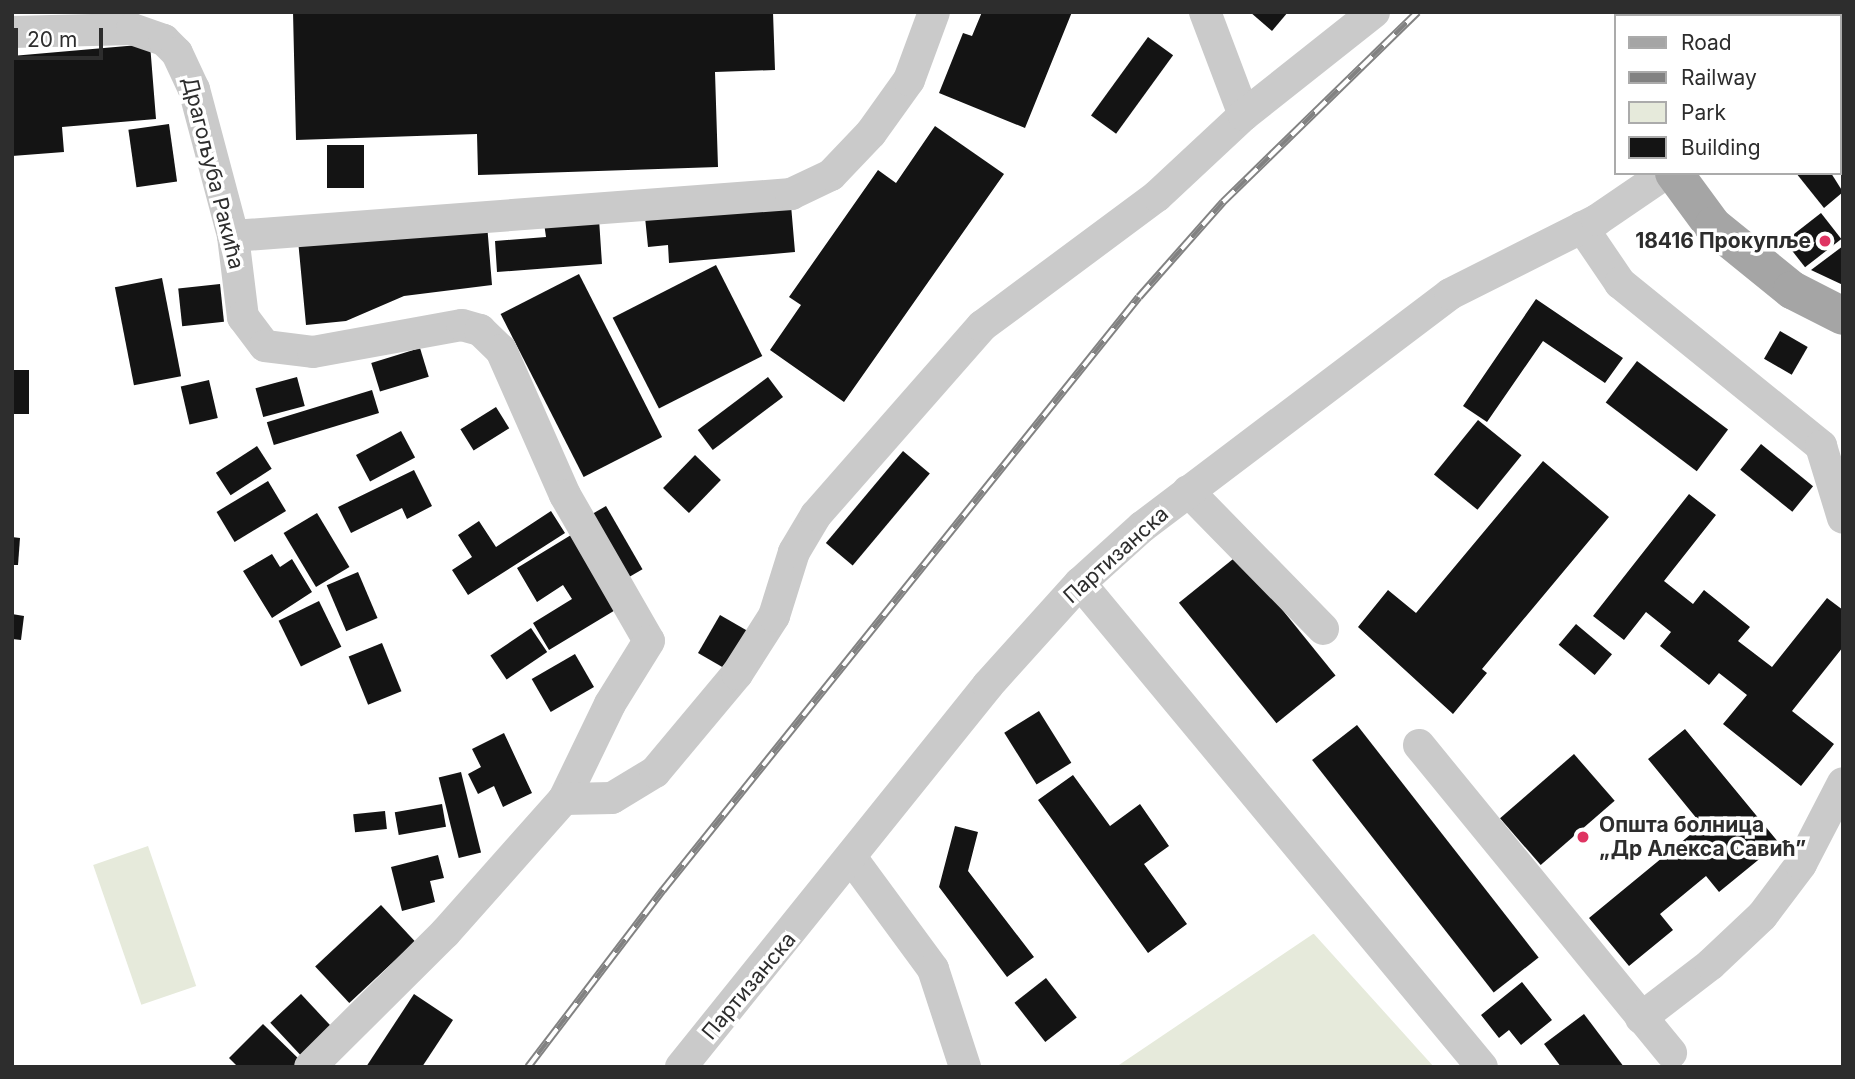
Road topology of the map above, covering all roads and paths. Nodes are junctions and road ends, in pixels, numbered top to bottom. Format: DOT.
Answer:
graph roads {
  1 [pos="934,12"];
  2 [pos="1205,12"];
  3 [pos="1374,12"];
  4 [pos="12,32"];
  5 [pos="1244,115"];
  6 [pos="1663,175"];
  7 [pos="1675,175"];
  8 [pos="1582,227"];
  9 [pos="233,236"];
  10 [pos="1843,316"];
  11 [pos="1188,491"];
  12 [pos="1843,518"];
  13 [pos="1080,583"];
  14 [pos="1323,629"];
  15 [pos="1419,746"];
  16 [pos="1843,783"];
  17 [pos="564,799"];
  18 [pos="853,860"];
  19 [pos="1641,1018"];
  20 [pos="1671,1054"];
  21 [pos="310,1067"];
  22 [pos="681,1067"];
  23 [pos="965,1067"];
  24 [pos="1482,1067"];
  1 -- 9 [label="street"];
  2 -- 5 [label="street"];
  3 -- 5 [label="street"];
  4 -- 9 [label="street, Драгољуба Ракића"];
  5 -- 17 [label="street"];
  6 -- 8 [label="street, Партизанска"];
  7 -- 10 [label="main road"];
  8 -- 11 [label="street, Партизанска"];
  8 -- 12 [label="street"];
  9 -- 17 [label="street, Драгољуба Ракића"];
  11 -- 13 [label="street, Партизанска"];
  11 -- 14 [label="street"];
  13 -- 18 [label="street, Партизанска"];
  13 -- 24 [label="street"];
  15 -- 19 [label="street"];
  16 -- 19 [label="street"];
  17 -- 21 [label="street"];
  18 -- 22 [label="street, Партизанска"];
  18 -- 23 [label="street"];
  19 -- 20 [label="street"];
}
